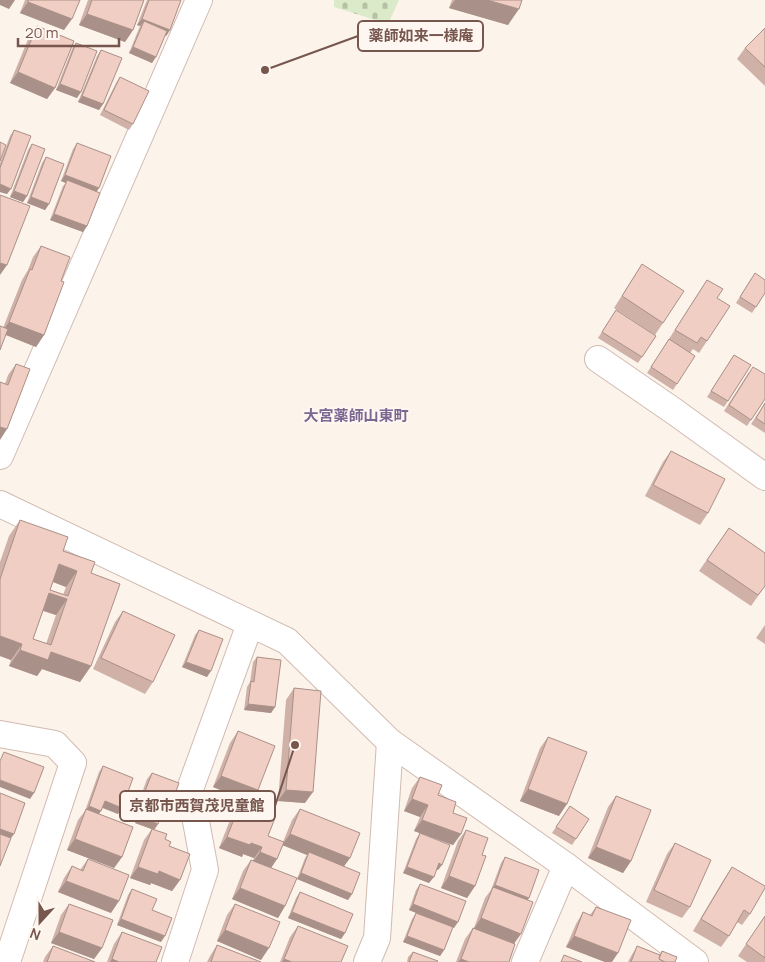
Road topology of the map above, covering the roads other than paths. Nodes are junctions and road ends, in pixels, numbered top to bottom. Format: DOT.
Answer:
graph roads {
  1 [pos="198,0"];
  2 [pos="598,358"];
  3 [pos="0,456"];
  4 [pos="765,477"];
  5 [pos="0,504"];
  6 [pos="250,624"];
  7 [pos="0,734"];
  8 [pos="390,742"];
  9 [pos="566,866"];
  10 [pos="7,962"];
  11 [pos="174,962"];
  12 [pos="368,962"];
  13 [pos="525,962"];
  14 [pos="696,962"];
  1 -- 3 [label="street"];
  2 -- 4 [label="street"];
  5 -- 6 [label="street"];
  6 -- 8 [label="street"];
  6 -- 11 [label="street"];
  7 -- 10 [label="street"];
  8 -- 9 [label="street"];
  8 -- 12 [label="street"];
  9 -- 13 [label="street"];
  9 -- 14 [label="street"];
}
